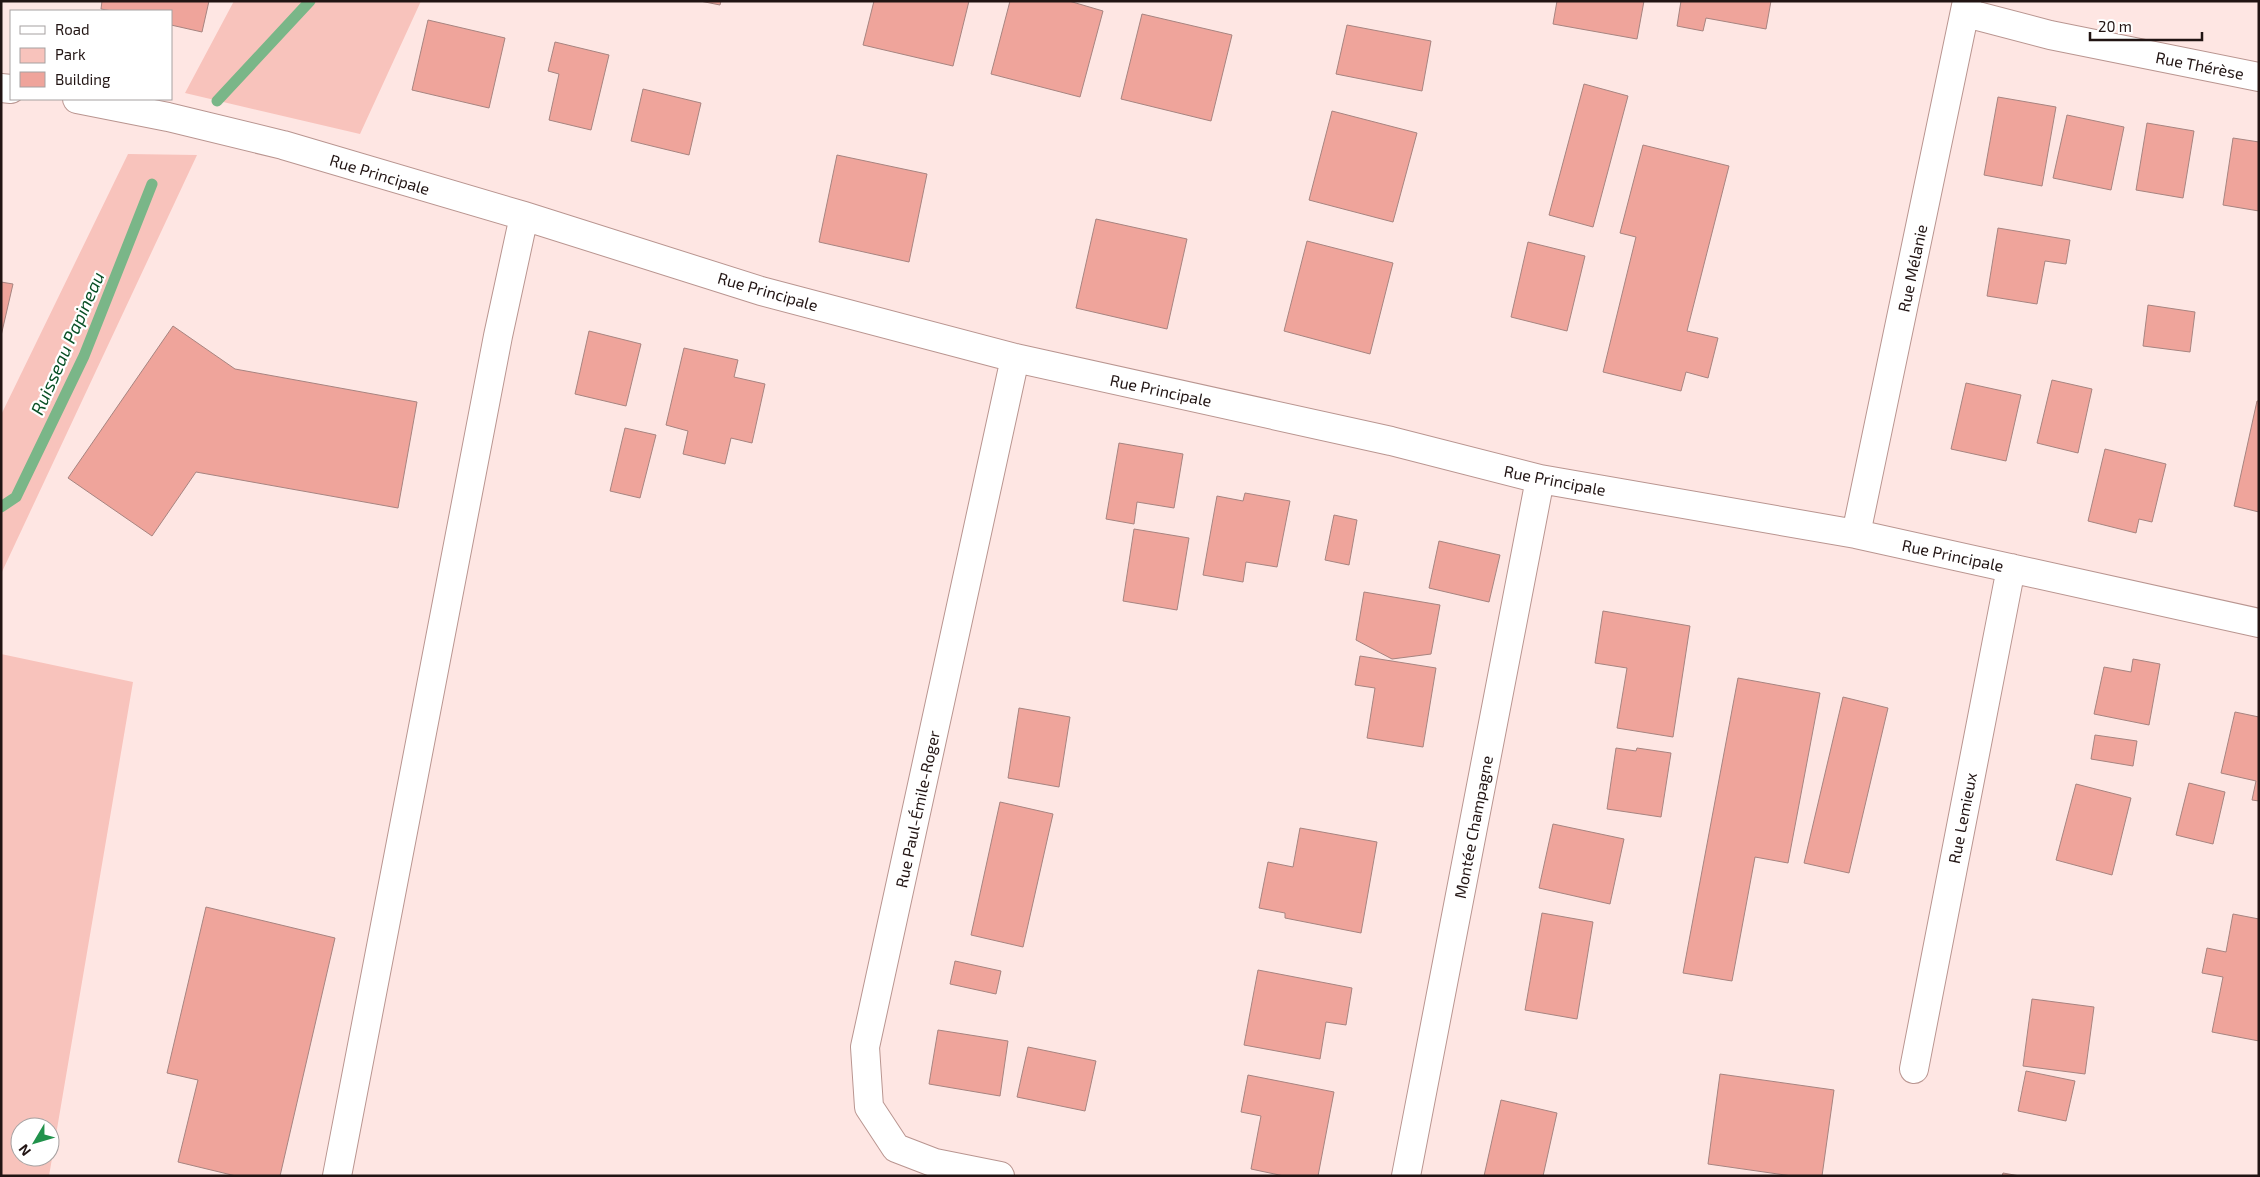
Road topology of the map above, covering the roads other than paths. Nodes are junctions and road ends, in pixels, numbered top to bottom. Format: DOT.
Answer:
graph roads {
  1 [pos="1966,7"];
  2 [pos="2259,77"];
  3 [pos="82,100"];
  4 [pos="524,216"];
  5 [pos="1015,358"];
  6 [pos="1540,478"];
  7 [pos="1856,534"];
  8 [pos="2011,568"];
  9 [pos="2259,623"];
  10 [pos="1914,1069"];
  11 [pos="337,1176"];
  12 [pos="1000,1176"];
  13 [pos="1406,1176"];
  1 -- 2 [label="street, Rue Thérèse"];
  1 -- 7 [label="street, Rue Mélanie"];
  3 -- 4 [label="street, Rue Principale"];
  4 -- 5 [label="street, Rue Principale"];
  4 -- 11 [label="street"];
  5 -- 6 [label="street, Rue Principale"];
  5 -- 12 [label="street, Rue Paul-Émile-Roger"];
  6 -- 7 [label="street, Rue Principale"];
  6 -- 13 [label="street, Montée Champagne"];
  7 -- 8 [label="street, Rue Principale"];
  8 -- 9 [label="street, Rue Principale"];
  8 -- 10 [label="street, Rue Lemieux"];
}
